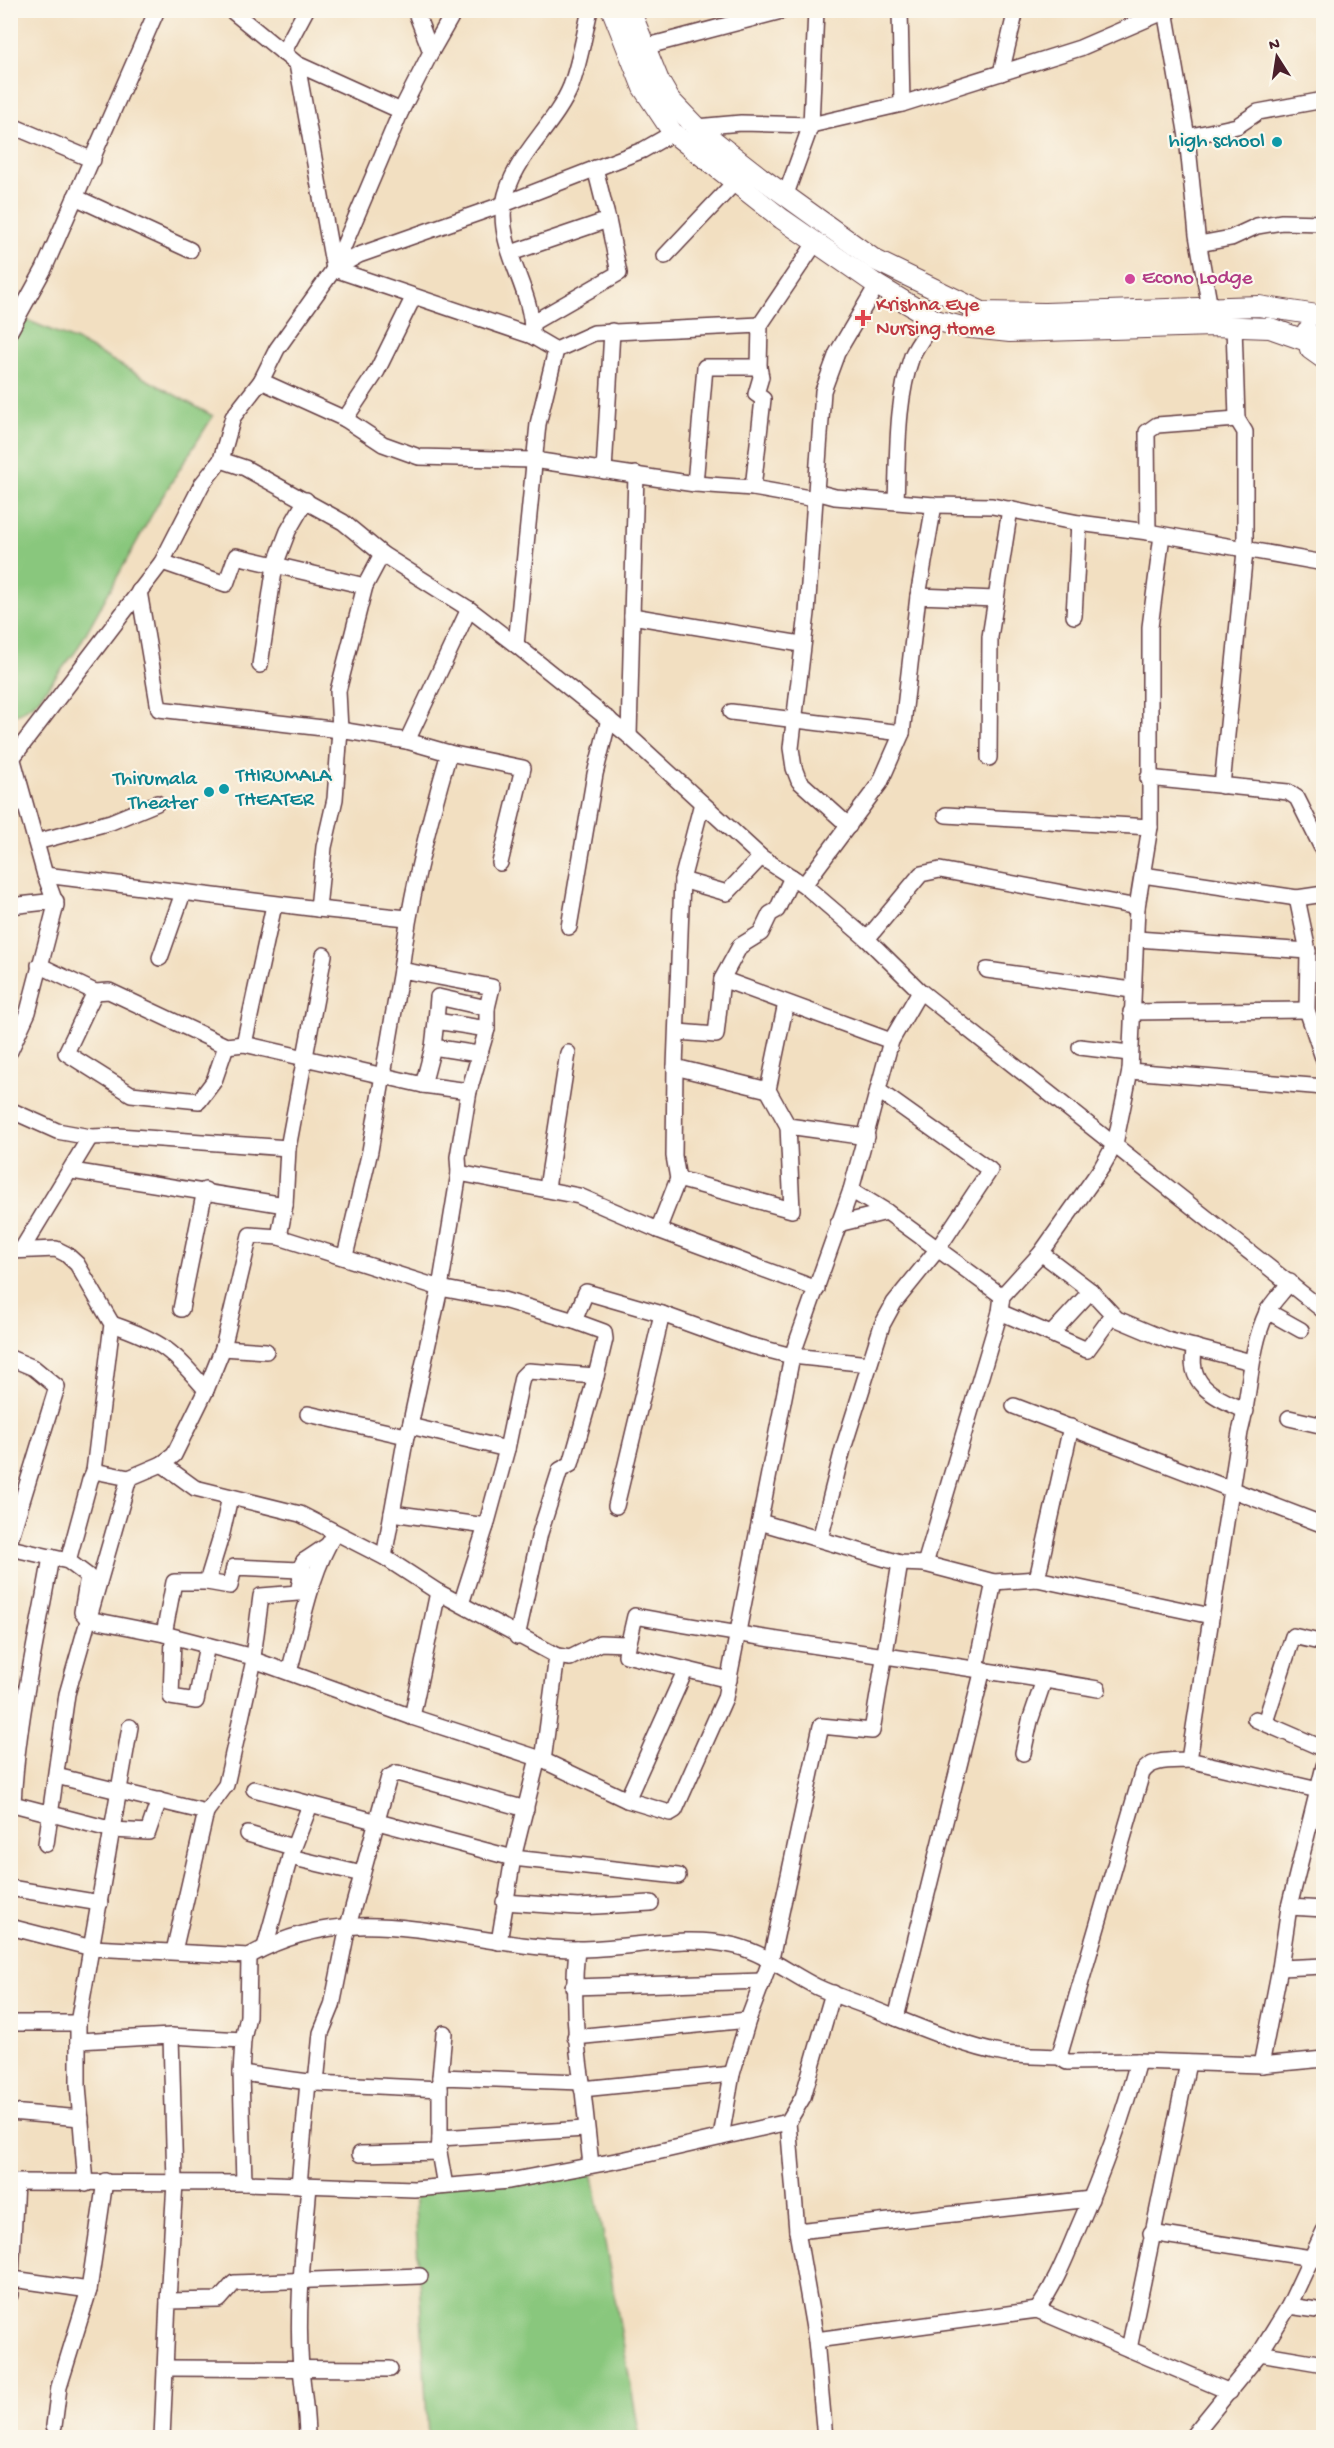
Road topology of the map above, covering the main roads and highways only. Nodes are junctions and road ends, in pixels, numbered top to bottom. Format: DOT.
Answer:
graph roads {
  1 [pos="612,10"];
  2 [pos="630,10"];
  3 [pos="1320,314"];
  4 [pos="1307,341"];
  5 [pos="1323,359"];
  1 -- 4 [label="main road"];
  2 -- 3 [label="main road"];
  3 -- 4 [label="main road"];
  4 -- 5 [label="main road"];
}
